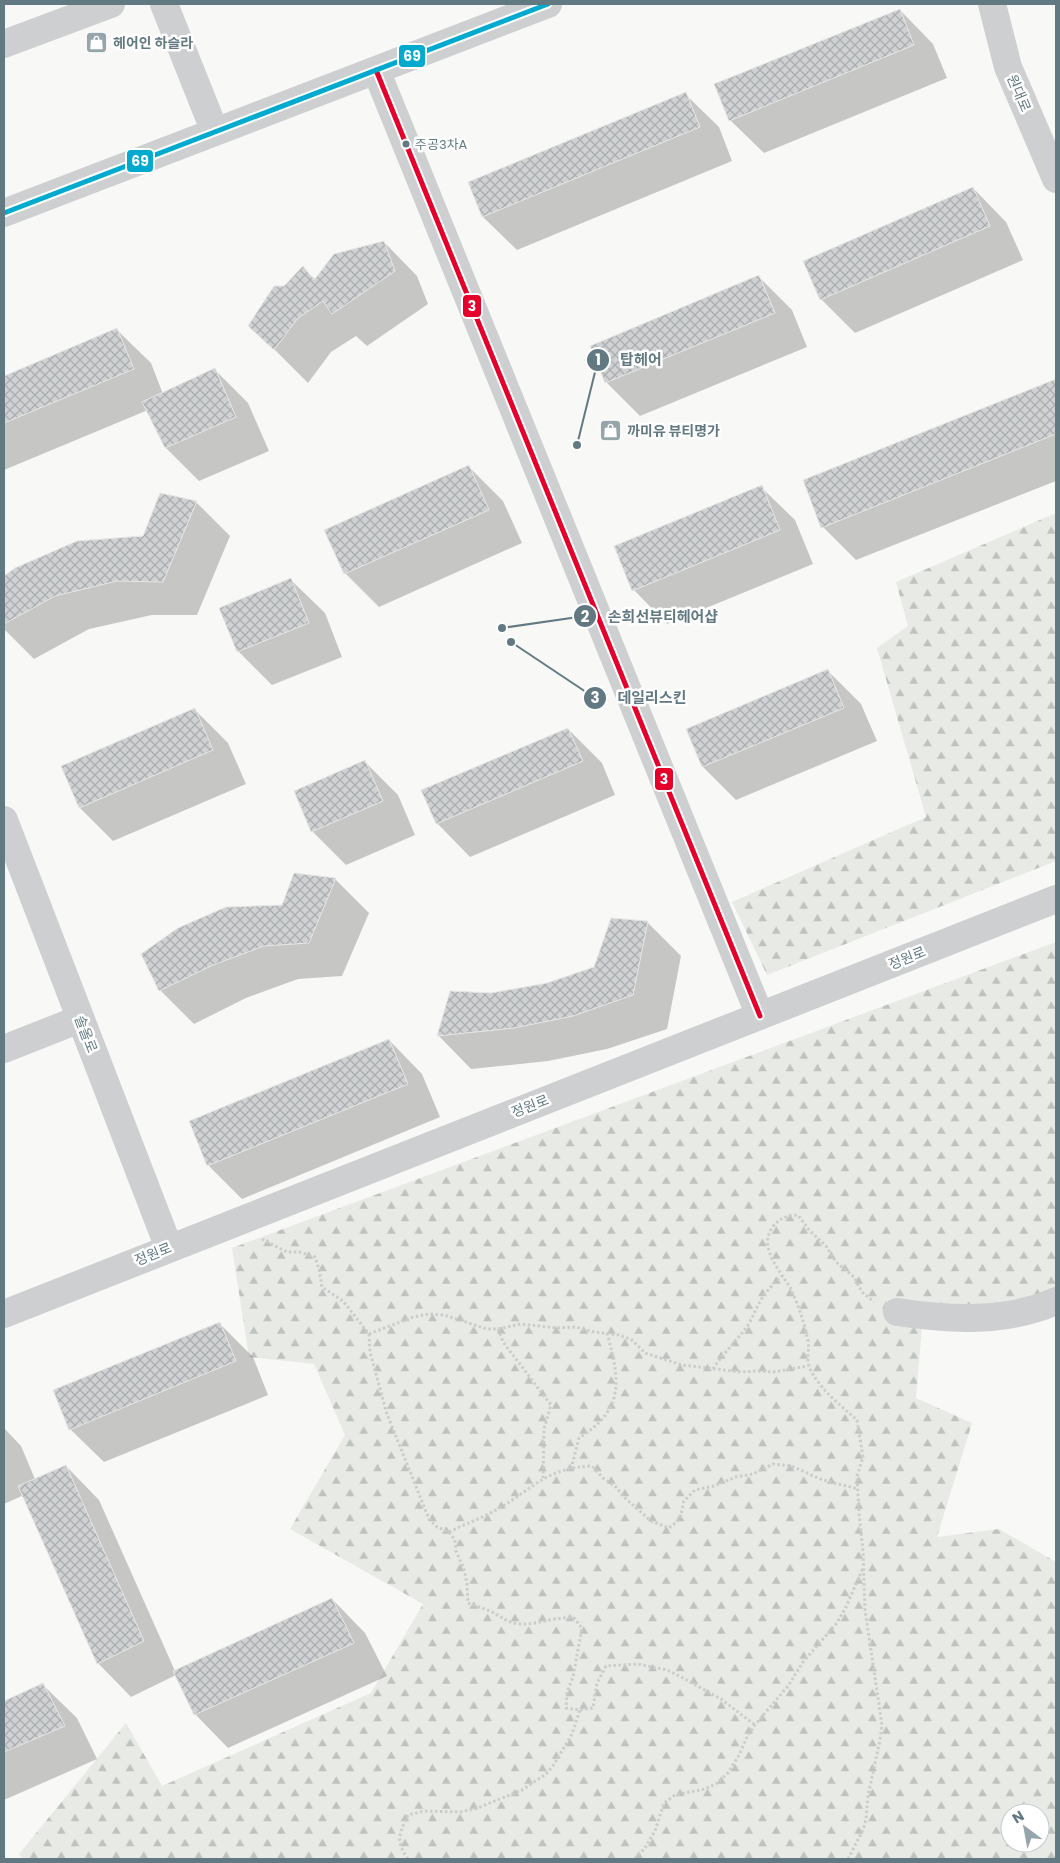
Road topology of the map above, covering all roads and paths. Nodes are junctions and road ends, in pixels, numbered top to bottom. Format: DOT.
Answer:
graph roads {
  1 [pos="111,4"];
  2 [pos="164,4"];
  3 [pos="548,4"];
  4 [pos="992,4"];
  5 [pos="4,44"];
  6 [pos="376,70"];
  7 [pos="215,132"];
  8 [pos="1056,179"];
  9 [pos="4,213"];
  10 [pos="4,820"];
  11 [pos="1056,899"];
  12 [pos="760,1016"];
  13 [pos="80,1019"];
  14 [pos="4,1049"];
  15 [pos="242,1220"];
  16 [pos="169,1248"];
  17 [pos="782,1276"];
  18 [pos="1056,1301"];
  19 [pos="897,1312"];
  20 [pos="4,1314"];
  21 [pos="498,1329"];
  22 [pos="607,1333"];
  23 [pos="369,1334"];
  24 [pos="808,1366"];
  25 [pos="714,1369"];
  26 [pos="571,1469"];
  27 [pos="543,1479"];
  28 [pos="858,1489"];
  29 [pos="449,1532"];
  30 [pos="864,1568"];
  31 [pos="580,1710"];
  32 [pos="755,1725"];
  33 [pos="408,1859"];
  34 [pos="635,1859"];
  35 [pos="848,1859"];
  1 -- 5 [label="street"];
  2 -- 7 [label="street"];
  3 -- 6 [label="street"];
  4 -- 8 [label="street, 원대로"];
  6 -- 7 [label="street"];
  6 -- 12 [label="street"];
  7 -- 9 [label="street"];
  10 -- 13 [label="street, 솔올로"];
  11 -- 12 [label="street, 정원로"];
  12 -- 15 [label="street, 정원로"];
  13 -- 14 [label="street"];
  13 -- 16 [label="street, 솔올로"];
  15 -- 16 [label="street, 정원로"];
  15 -- 23 [label="path"];
  16 -- 20 [label="street, 정원로"];
  17 -- 19 [label="path"];
  17 -- 24 [label="path"];
  17 -- 25 [label="path"];
  18 -- 19 [label="street"];
  21 -- 22 [label="path"];
  21 -- 23 [label="path"];
  21 -- 27 [label="path"];
  22 -- 25 [label="path"];
  22 -- 26 [label="path"];
  23 -- 29 [label="path"];
  24 -- 25 [label="path"];
  24 -- 28 [label="path"];
  26 -- 27 [label="path"];
  26 -- 28 [label="path"];
  27 -- 29 [label="path"];
  28 -- 30 [label="path"];
  29 -- 31 [label="path"];
  30 -- 32 [label="path"];
  30 -- 35 [label="path"];
  31 -- 32 [label="path"];
  31 -- 33 [label="path"];
  32 -- 34 [label="path"];
}
